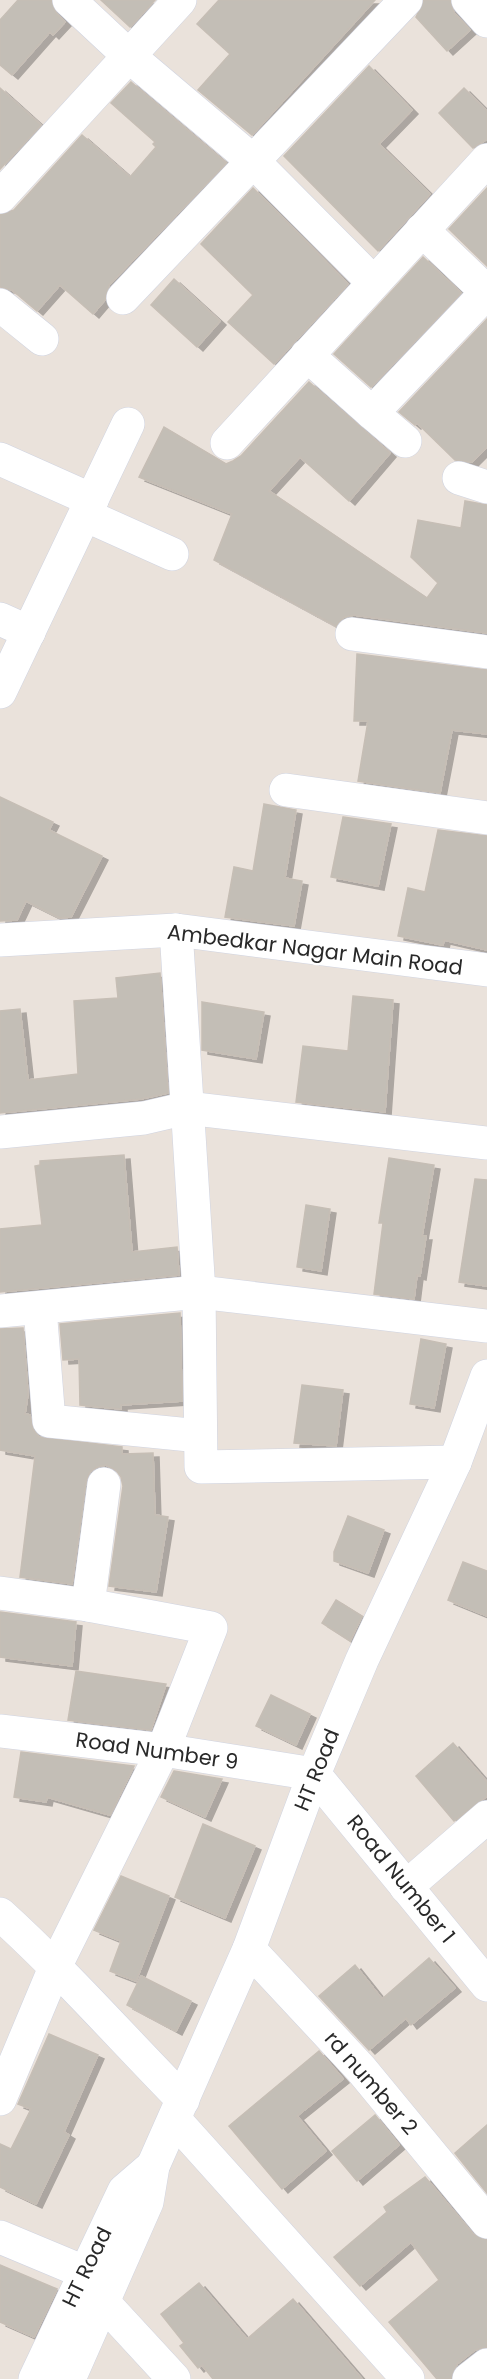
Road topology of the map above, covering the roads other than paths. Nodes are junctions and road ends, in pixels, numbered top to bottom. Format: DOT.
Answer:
graph roads {
  1 [pos="69,0"];
  2 [pos="180,0"];
  3 [pos="406,0"];
  4 [pos="468,0"];
  5 [pos="487,21"];
  6 [pos="129,56"];
  7 [pos="487,160"];
  8 [pos="253,161"];
  9 [pos="0,197"];
  10 [pos="422,230"];
  11 [pos="373,282"];
  12 [pos="487,292"];
  13 [pos="123,298"];
  14 [pos="0,305"];
  15 [pos="42,339"];
  16 [pos="307,355"];
  17 [pos="372,413"];
  18 [pos="128,424"];
  19 [pos="405,441"];
  20 [pos="227,444"];
  21 [pos="0,459"];
  22 [pos="88,508"];
  23 [pos="171,554"];
  24 [pos="0,619"];
  25 [pos="29,632"];
  26 [pos="351,634"];
  27 [pos="487,652"];
  28 [pos="0,692"];
  29 [pos="286,790"];
  30 [pos="487,818"];
  31 [pos="176,930"];
  32 [pos="0,940"];
  33 [pos="487,970"];
  34 [pos="186,1108"];
  35 [pos="0,1132"];
  36 [pos="487,1143"];
  37 [pos="199,1292"];
  38 [pos="40,1308"];
  39 [pos="0,1311"];
  40 [pos="487,1326"];
  41 [pos="487,1376"];
  42 [pos="201,1436"];
  43 [pos="455,1462"];
  44 [pos="104,1484"];
  45 [pos="0,1593"];
  46 [pos="88,1605"];
  47 [pos="0,1731"];
  48 [pos="163,1750"];
  49 [pos="314,1774"];
  50 [pos="487,1817"];
  51 [pos="406,1887"];
  52 [pos="0,1914"];
  53 [pos="249,1949"];
  54 [pos="56,1965"];
  55 [pos="487,1985"];
  56 [pos="0,2099"];
  57 [pos="179,2110"];
  58 [pos="153,2166"];
  59 [pos="487,2222"];
  60 [pos="0,2237"];
  61 [pos="84,2272"];
  62 [pos="103,2302"];
  63 [pos="487,2365"];
  64 [pos="35,2379"];
  65 [pos="69,2379"];
  66 [pos="174,2379"];
  67 [pos="408,2379"];
  68 [pos="469,2379"];
  1 -- 6 [label="street"];
  2 -- 6 [label="street"];
  3 -- 8 [label="street"];
  4 -- 5 [label="street"];
  6 -- 8 [label="street"];
  6 -- 9 [label="street"];
  7 -- 10 [label="street"];
  8 -- 11 [label="street"];
  8 -- 13 [label="street"];
  10 -- 11 [label="street"];
  10 -- 12 [label="street"];
  11 -- 16 [label="street"];
  12 -- 17 [label="street"];
  14 -- 15 [label="street"];
  16 -- 17 [label="street"];
  16 -- 20 [label="street"];
  17 -- 19 [label="street"];
  18 -- 22 [label="street"];
  21 -- 22 [label="street"];
  22 -- 23 [label="street"];
  22 -- 25 [label="street"];
  24 -- 25 [label="street"];
  25 -- 28 [label="street"];
  26 -- 27 [label="street"];
  29 -- 30 [label="street"];
  31 -- 32 [label="street, Ambedkar Nagar Main Road"];
  31 -- 33 [label="street, Ambedkar Nagar Main Road"];
  31 -- 34 [label="street"];
  34 -- 35 [label="street"];
  34 -- 36 [label="street"];
  34 -- 37 [label="street"];
  37 -- 38 [label="street"];
  37 -- 40 [label="street"];
  37 -- 42 [label="street"];
  38 -- 39 [label="street"];
  38 -- 42 [label="street"];
  41 -- 43 [label="street, HT Road"];
  42 -- 43 [label="street"];
  43 -- 49 [label="street, HT Road"];
  44 -- 46 [label="street"];
  45 -- 46 [label="street"];
  46 -- 48 [label="street"];
  47 -- 48 [label="street, Road Number 9"];
  48 -- 49 [label="street, Road Number 9"];
  48 -- 54 [label="street"];
  49 -- 51 [label="street, Road Number 1"];
  49 -- 53 [label="street, HT Road"];
  50 -- 51 [label="street"];
  51 -- 55 [label="street, Road Number 1"];
  52 -- 54 [label="street"];
  53 -- 57 [label="street, HT Road"];
  53 -- 59 [label="street, rd number 2"];
  54 -- 56 [label="street"];
  54 -- 57 [label="street"];
  57 -- 58 [label="street, HT Road"];
  57 -- 67 [label="street"];
  58 -- 61 [label="street, HT Road"];
  58 -- 62 [label="street, HT Road"];
  60 -- 61 [label="street"];
  61 -- 64 [label="street, HT Road"];
  62 -- 65 [label="street, HT Road"];
  62 -- 66 [label="street"];
  63 -- 68 [label="street"];
}
